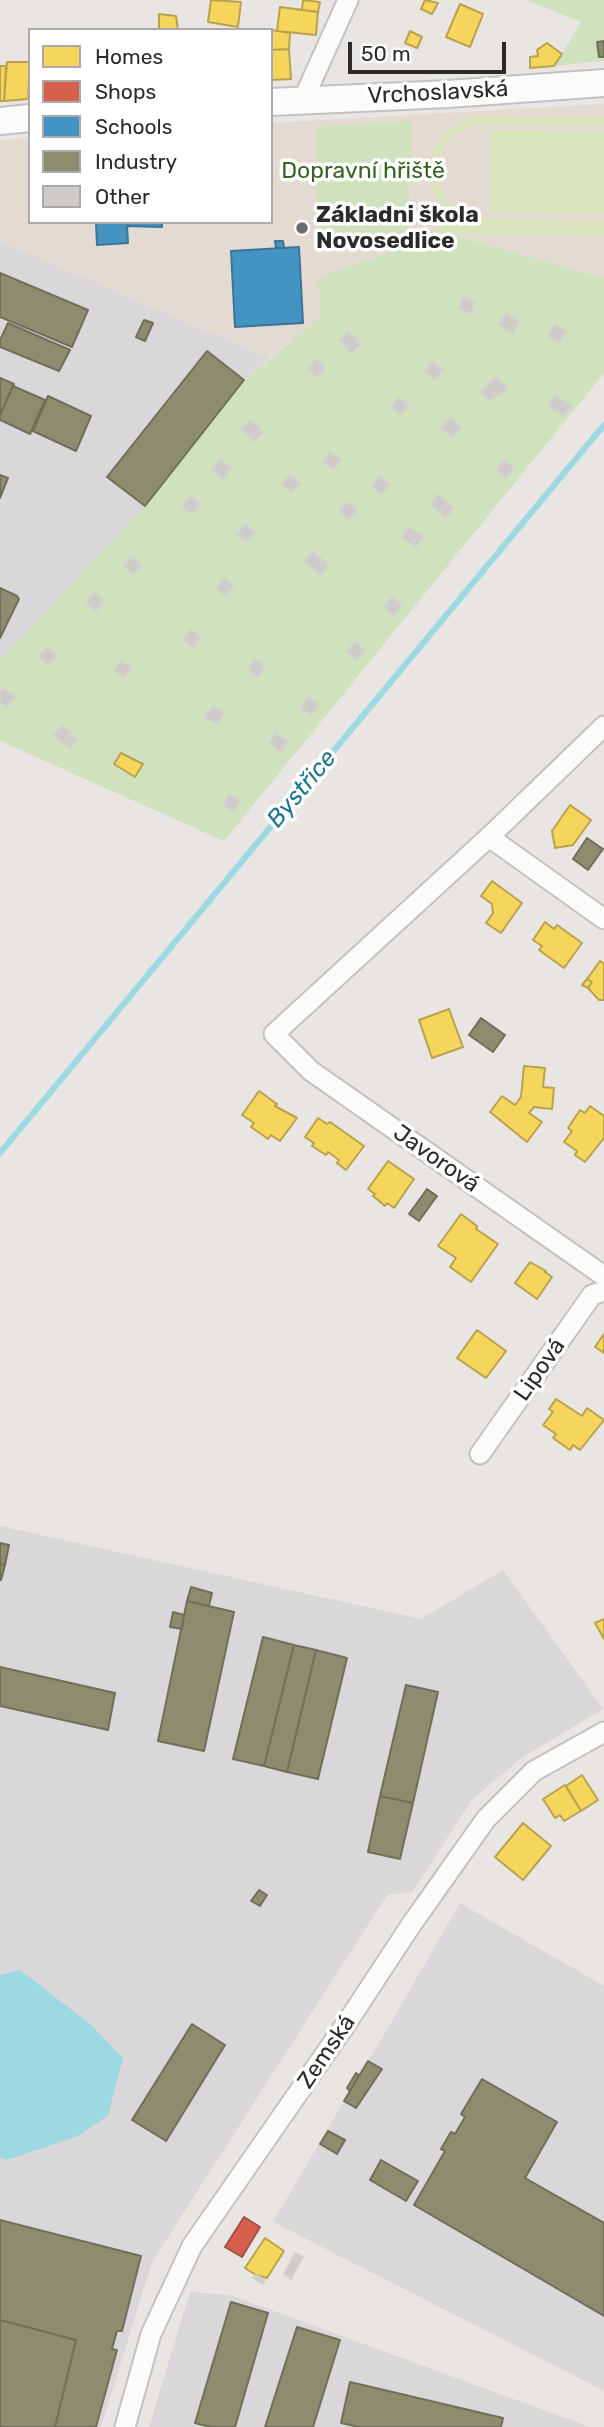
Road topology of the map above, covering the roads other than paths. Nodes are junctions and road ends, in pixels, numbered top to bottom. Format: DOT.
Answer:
graph roads {
  1 [pos="348,0"];
  2 [pos="604,83"];
  3 [pos="303,100"];
  4 [pos="273,102"];
  5 [pos="28,118"];
  6 [pos="0,121"];
  7 [pos="604,726"];
  8 [pos="489,837"];
  9 [pos="604,919"];
  10 [pos="604,1276"];
  11 [pos="604,1291"];
  12 [pos="480,1454"];
  13 [pos="604,1732"];
  14 [pos="125,2427"];
  1 -- 3 [label="street"];
  2 -- 3 [label="street, Vrchoslavská"];
  3 -- 4 [label="street, Vrchoslavská"];
  5 -- 6 [label="street"];
  7 -- 8 [label="street"];
  8 -- 9 [label="street"];
  8 -- 10 [label="street, Javorová"];
  11 -- 12 [label="street, Lipová"];
  13 -- 14 [label="street, Zemská"];
}
